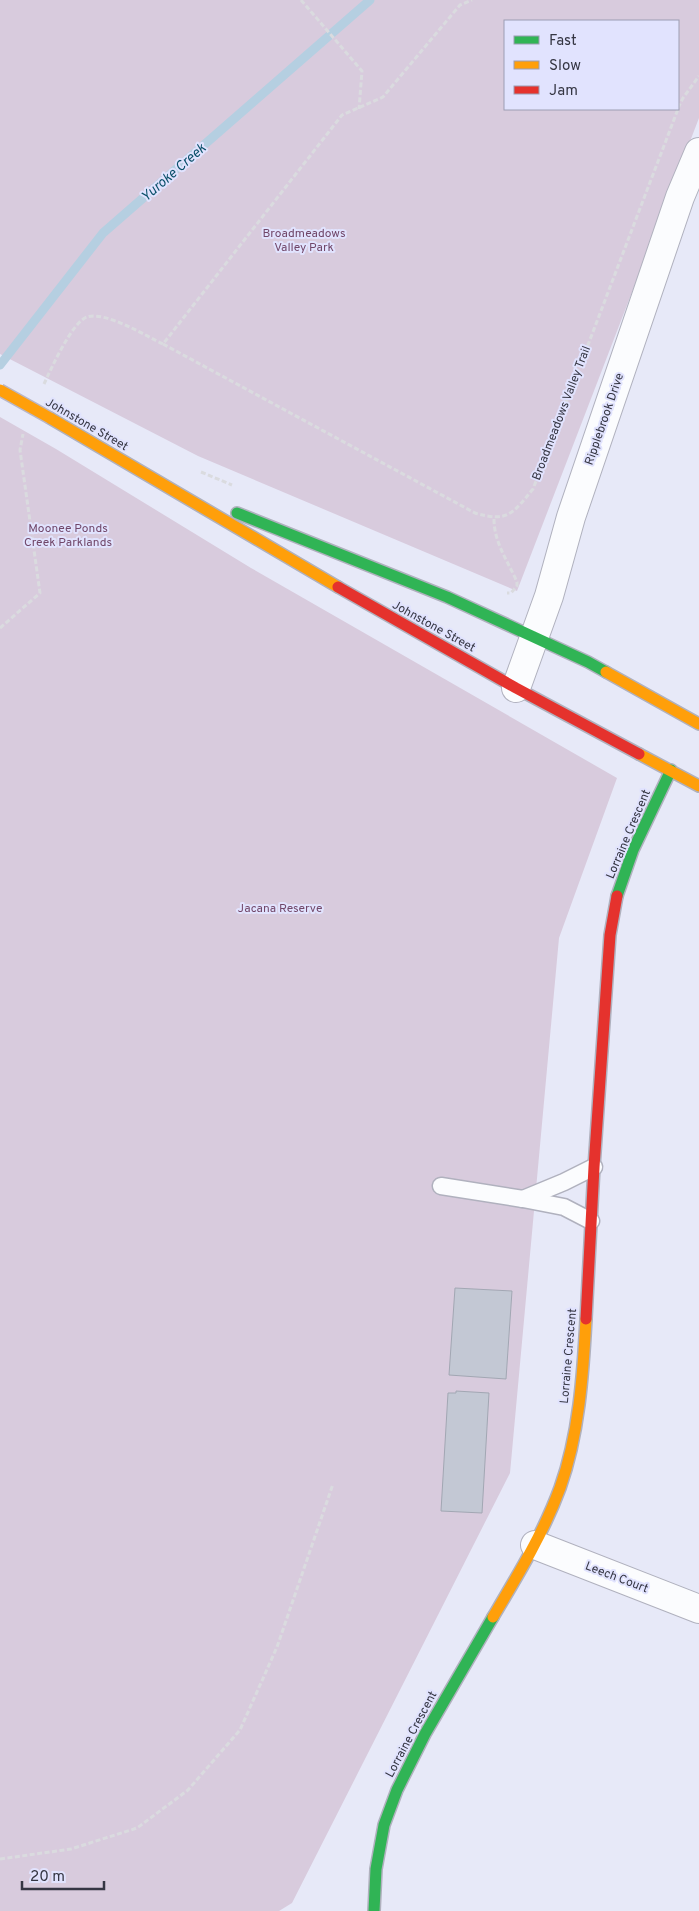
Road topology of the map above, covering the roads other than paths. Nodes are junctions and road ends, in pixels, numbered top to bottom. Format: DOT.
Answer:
graph roads {
  1 [pos="699,152"];
  2 [pos="0,390"];
  3 [pos="160,482"];
  4 [pos="535,638"];
  5 [pos="516,688"];
  6 [pos="699,724"];
  7 [pos="671,770"];
  8 [pos="699,786"];
  9 [pos="594,1168"];
  10 [pos="441,1186"];
  11 [pos="523,1199"];
  12 [pos="591,1220"];
  13 [pos="535,1545"];
  14 [pos="699,1609"];
  15 [pos="374,1911"];
  1 -- 4 [label="street, Ripplebrook Drive"];
  2 -- 3 [label="main road, Johnstone Street, bridge"];
  3 -- 4 [label="main road, Johnstone Street"];
  3 -- 5 [label="main road, Johnstone Street"];
  4 -- 5 [label="street, Ripplebrook Drive"];
  4 -- 6 [label="main road, Johnstone Street"];
  5 -- 7 [label="main road, Johnstone Street"];
  7 -- 8 [label="main road, Johnstone Street"];
  7 -- 9 [label="main road, Lorraine Crescent"];
  9 -- 11 [label="lane"];
  9 -- 12 [label="main road, Lorraine Crescent"];
  10 -- 11 [label="lane"];
  11 -- 12 [label="lane"];
  12 -- 13 [label="main road, Lorraine Crescent"];
  13 -- 14 [label="street, Leech Court"];
  13 -- 15 [label="main road, Lorraine Crescent"];
}
